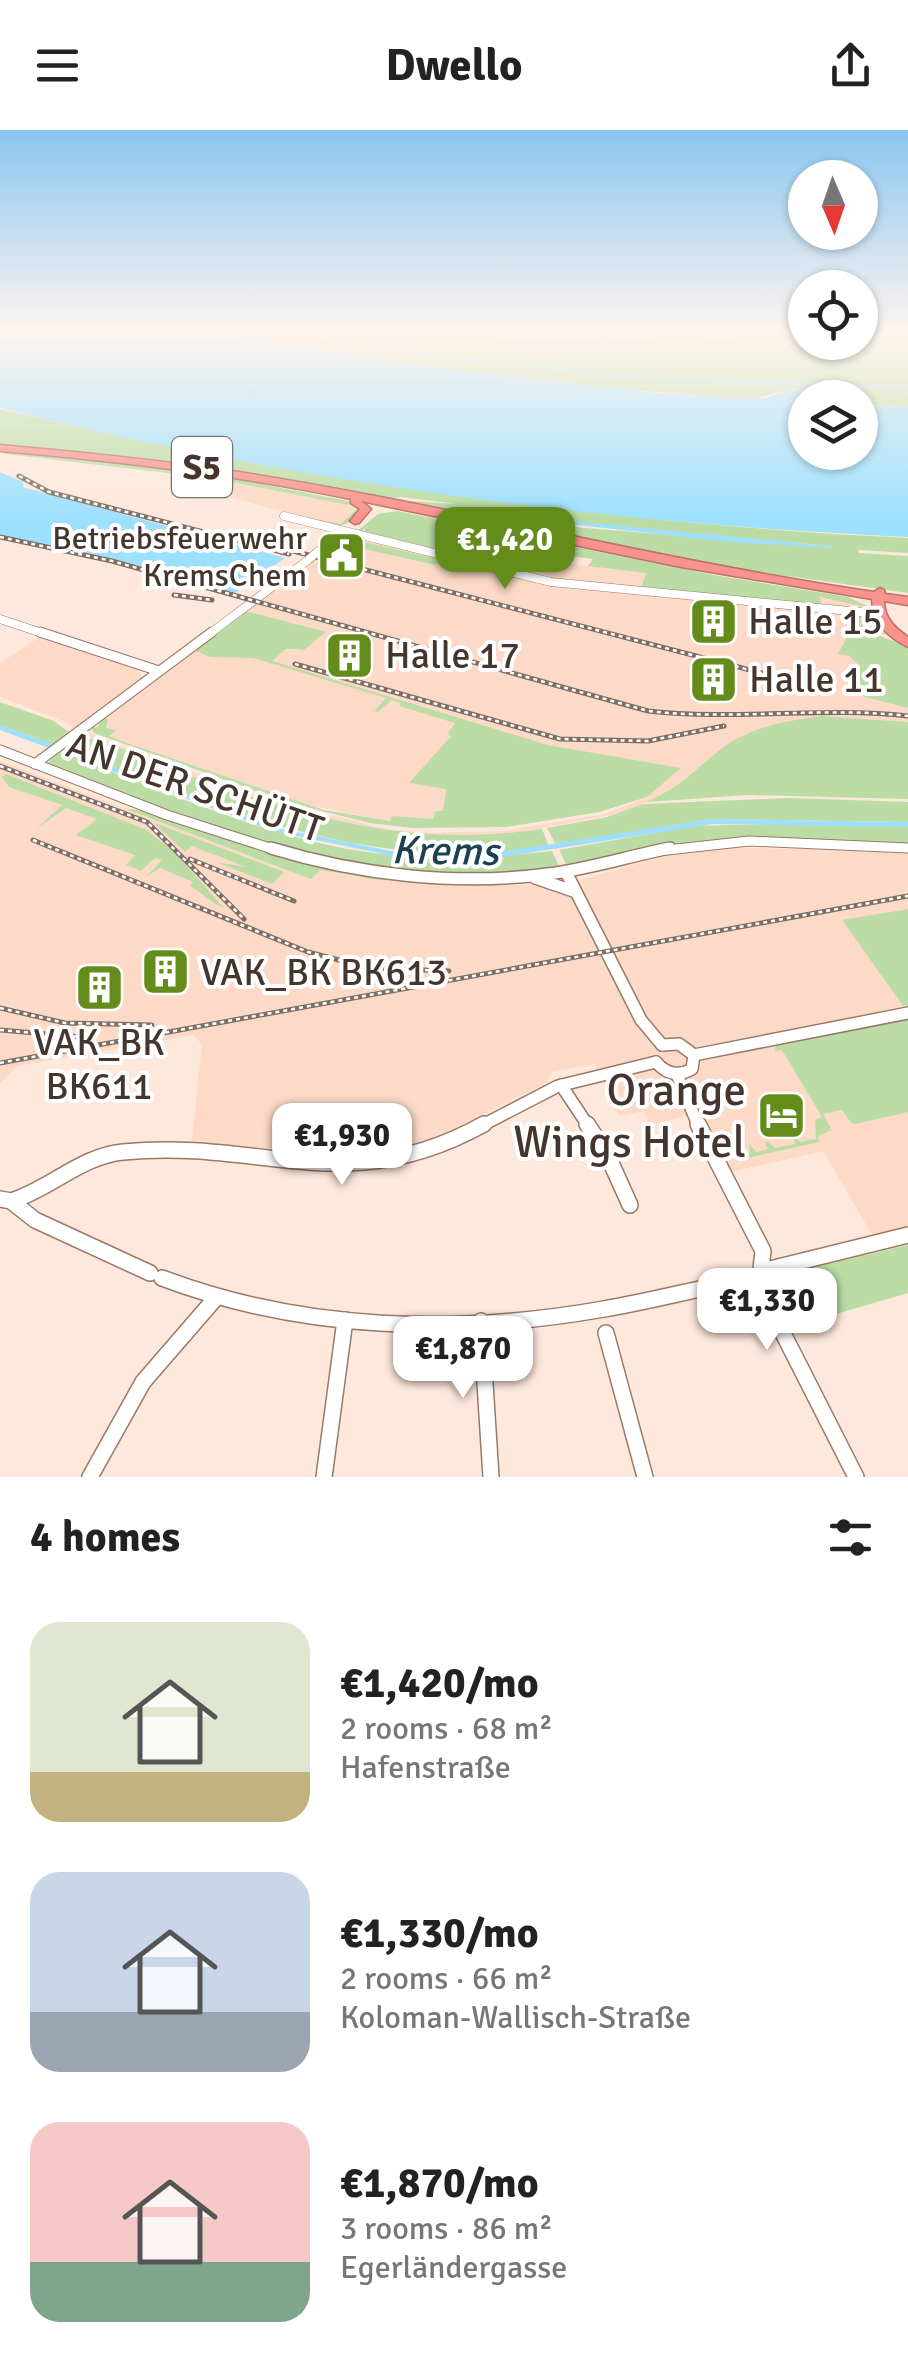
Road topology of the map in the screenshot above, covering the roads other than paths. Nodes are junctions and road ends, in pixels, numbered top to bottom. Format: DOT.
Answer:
graph roads {
  1 [pos="0,447"];
  2 [pos="16,448"];
  3 [pos="332,494"];
  4 [pos="380,506"];
  5 [pos="284,516"];
  6 [pos="354,521"];
  7 [pos="344,532"];
  8 [pos="908,600"];
  9 [pos="880,604"];
  10 [pos="860,612"];
  11 [pos="0,619"];
  12 [pos="908,643"];
  13 [pos="159,671"];
  14 [pos="0,750"];
  15 [pos="38,762"];
  16 [pos="908,848"];
  17 [pos="566,872"];
  18 [pos="527,876"];
  19 [pos="577,892"];
  20 [pos="908,1013"];
  21 [pos="662,1045"];
  22 [pos="694,1055"];
  23 [pos="656,1062"];
  24 [pos="677,1075"];
  25 [pos="561,1084"];
  26 [pos="4,1204"];
  27 [pos="630,1205"];
  28 [pos="908,1235"];
  29 [pos="761,1274"];
  30 [pos="214,1300"];
  31 [pos="345,1320"];
  32 [pos="602,1320"];
  33 [pos="481,1321"];
  34 [pos="90,1477"];
  35 [pos="324,1477"];
  36 [pos="491,1477"];
  37 [pos="645,1477"];
  38 [pos="856,1477"];
  1 -- 2 [label="highway, S5"];
  2 -- 3 [label="highway, S5"];
  2 -- 4 [label="highway, S5"];
  3 -- 4 [label="highway, S5"];
  3 -- 6 [label="highway"];
  4 -- 6 [label="highway"];
  4 -- 7 [label="highway"];
  4 -- 9 [label="highway, S5"];
  4 -- 9 [label="highway"];
  5 -- 7 [label="street"];
  6 -- 7 [label="highway"];
  7 -- 10 [label="street"];
  7 -- 13 [label="street, bridge"];
  8 -- 9 [label="highway"];
  9 -- 12 [label="highway"];
  11 -- 13 [label="street"];
  13 -- 15 [label="street"];
  14 -- 15 [label="street, AN DER SCHÜTT"];
  15 -- 18 [label="street, AN DER SCHÜTT"];
  16 -- 17 [label="street, AN DER SCHÜTT"];
  17 -- 18 [label="street, AN DER SCHÜTT"];
  17 -- 19 [label="street"];
  18 -- 19 [label="street"];
  19 -- 21 [label="street"];
  20 -- 22 [label="street"];
  21 -- 22 [label="street"];
  21 -- 23 [label="street"];
  22 -- 24 [label="street"];
  23 -- 24 [label="street"];
  23 -- 25 [label="street"];
  24 -- 29 [label="street"];
  25 -- 26 [label="street"];
  25 -- 27 [label="street"];
  26 -- 30 [label="street"];
  28 -- 29 [label="street"];
  29 -- 32 [label="street"];
  29 -- 38 [label="street"];
  30 -- 31 [label="street"];
  30 -- 34 [label="street"];
  31 -- 33 [label="street"];
  31 -- 35 [label="street"];
  32 -- 33 [label="street"];
  32 -- 37 [label="street"];
  33 -- 36 [label="street"];
}
